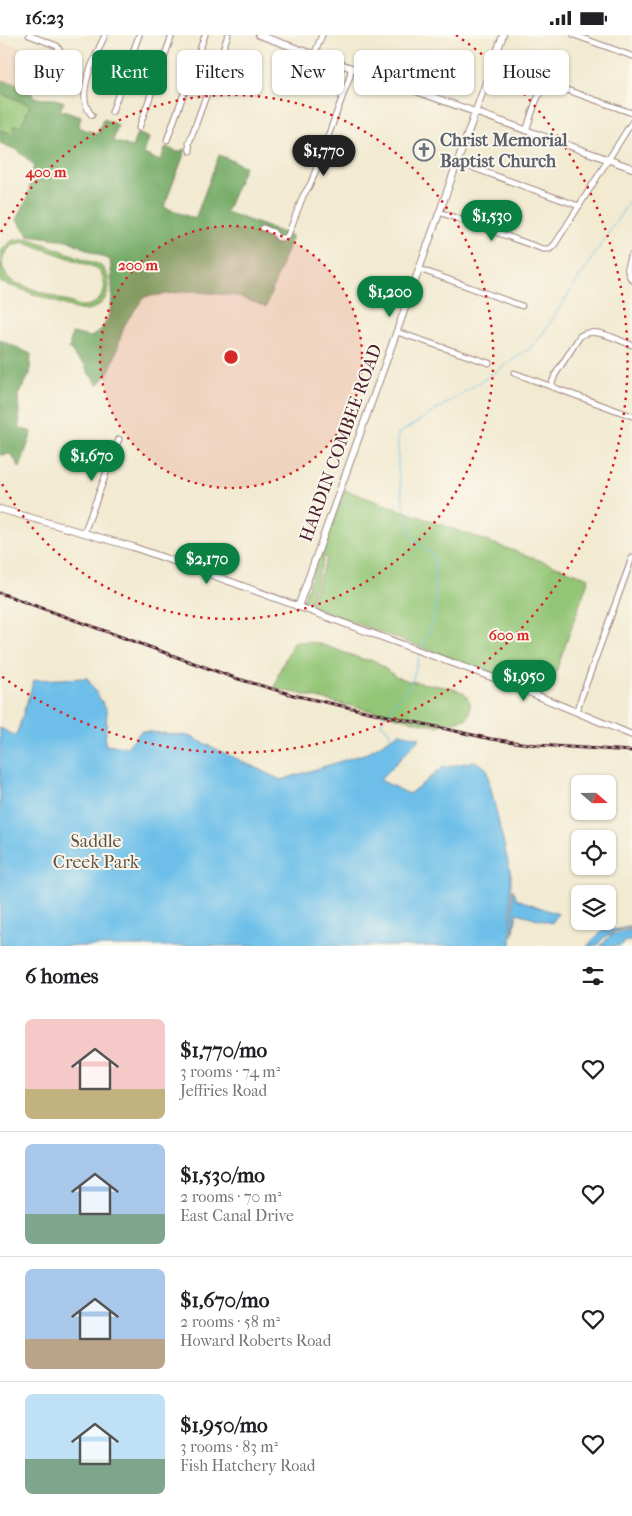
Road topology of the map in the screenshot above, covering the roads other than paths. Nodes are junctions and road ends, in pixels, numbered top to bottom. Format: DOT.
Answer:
graph roads {
  1 [pos="30,35"];
  2 [pos="105,35"];
  3 [pos="139,35"];
  4 [pos="172,35"];
  5 [pos="205,35"];
  6 [pos="228,35"];
  7 [pos="259,35"];
  8 [pos="322,35"];
  9 [pos="502,35"];
  10 [pos="574,35"];
  11 [pos="60,50"];
  12 [pos="300,50"];
  13 [pos="316,50"];
  14 [pos="632,56"];
  15 [pos="344,66"];
  16 [pos="352,69"];
  17 [pos="112,112"];
  18 [pos="475,113"];
  19 [pos="632,113"];
  20 [pos="92,115"];
  21 [pos="632,122"];
  22 [pos="139,128"];
  23 [pos="526,131"];
  24 [pos="167,140"];
  25 [pos="190,151"];
  26 [pos="608,160"];
  27 [pos="457,162"];
  28 [pos="632,168"];
  29 [pos="578,207"];
  30 [pos="440,212"];
  31 [pos="263,227"];
  32 [pos="632,255"];
  33 [pos="419,269"];
  34 [pos="632,280"];
  35 [pos="522,307"];
  36 [pos="397,332"];
  37 [pos="632,345"];
  38 [pos="489,363"];
  39 [pos="514,373"];
  40 [pos="550,386"];
  41 [pos="632,416"];
  42 [pos="119,439"];
  43 [pos="0,509"];
  44 [pos="84,533"];
  45 [pos="632,558"];
  46 [pos="298,607"];
  47 [pos="576,712"];
  48 [pos="632,735"];
  1 -- 11 [label="street"];
  2 -- 20 [label="street"];
  3 -- 17 [label="street"];
  4 -- 22 [label="street"];
  5 -- 24 [label="street"];
  6 -- 25 [label="street"];
  7 -- 12 [label="street"];
  8 -- 13 [label="street"];
  9 -- 18 [label="street, HARDIN COMBEE ROAD"];
  10 -- 14 [label="street"];
  15 -- 16 [label="street"];
  16 -- 18 [label="street"];
  16 -- 31 [label="street"];
  18 -- 23 [label="street"];
  18 -- 27 [label="street, HARDIN COMBEE ROAD"];
  19 -- 23 [label="street"];
  21 -- 26 [label="street"];
  23 -- 26 [label="street"];
  26 -- 28 [label="street"];
  26 -- 29 [label="street"];
  27 -- 29 [label="street"];
  27 -- 30 [label="street, HARDIN COMBEE ROAD"];
  29 -- 30 [label="street"];
  30 -- 33 [label="street, HARDIN COMBEE ROAD"];
  32 -- 34 [label="street"];
  33 -- 35 [label="street"];
  33 -- 36 [label="street, HARDIN COMBEE ROAD"];
  36 -- 38 [label="street"];
  36 -- 46 [label="street, HARDIN COMBEE ROAD"];
  37 -- 40 [label="street"];
  39 -- 40 [label="street"];
  40 -- 41 [label="street"];
  42 -- 44 [label="street"];
  43 -- 44 [label="street"];
  44 -- 46 [label="street"];
  45 -- 47 [label="street"];
  46 -- 47 [label="street"];
  47 -- 48 [label="street"];
}
